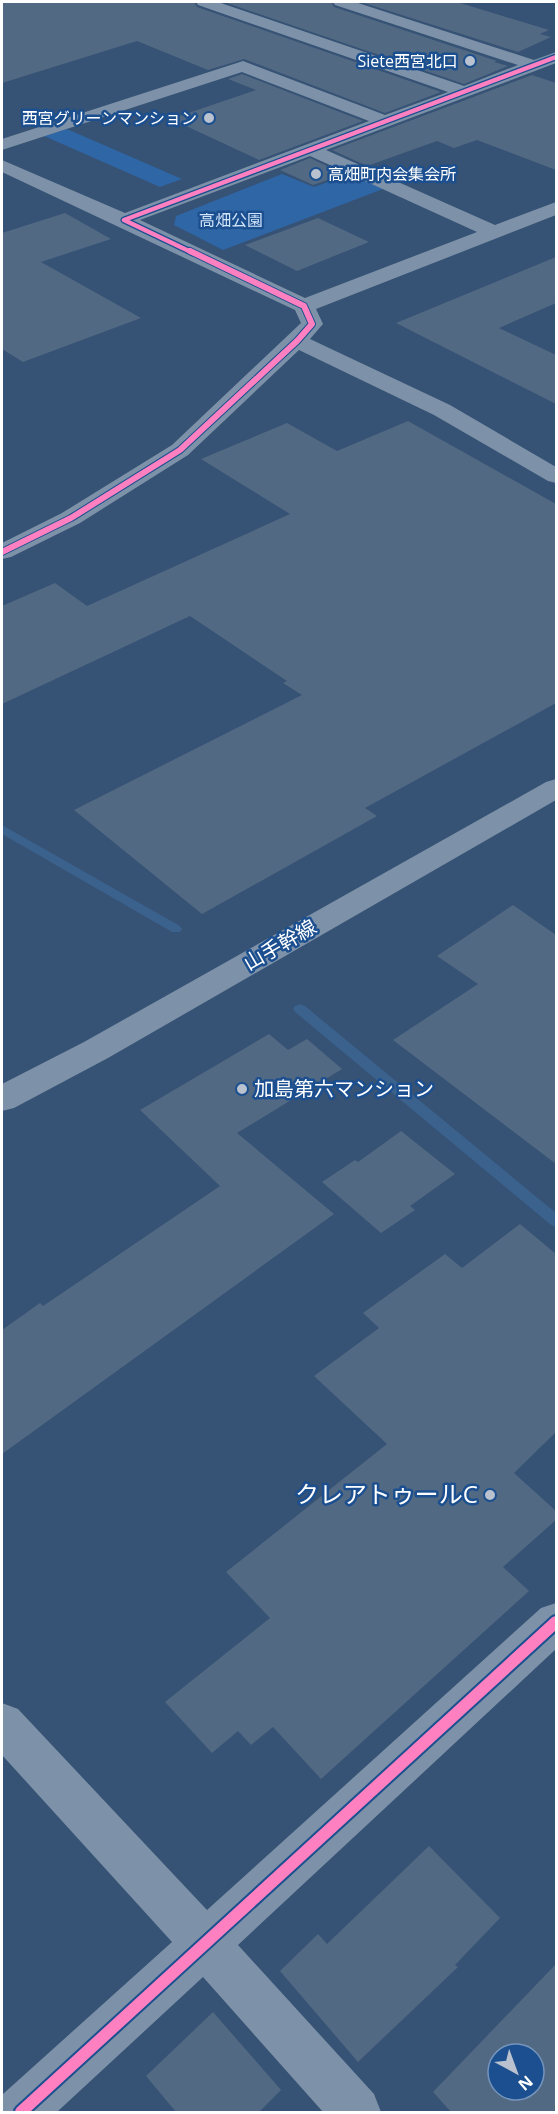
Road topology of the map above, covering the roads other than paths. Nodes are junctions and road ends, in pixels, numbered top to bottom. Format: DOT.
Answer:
graph roads {
  1 [pos="204,2"];
  2 [pos="341,2"];
  3 [pos="395,19"];
  4 [pos="373,28"];
  5 [pos="351,36"];
  6 [pos="329,45"];
  7 [pos="556,57"];
  8 [pos="534,65"];
  9 [pos="463,91"];
  10 [pos="384,121"];
  11 [pos="2,145"];
  12 [pos="309,149"];
  13 [pos="2,165"];
  14 [pos="556,208"];
  15 [pos="124,220"];
  16 [pos="494,232"];
  17 [pos="303,306"];
  18 [pos="297,341"];
  19 [pos="556,476"];
  20 [pos="2,552"];
  21 [pos="556,788"];
  22 [pos="2,1099"];
  23 [pos="556,1622"];
  24 [pos="2,1724"];
  25 [pos="205,1943"];
  26 [pos="21,2112"];
  27 [pos="356,2112"];
  1 -- 6 [label="street"];
  2 -- 3 [label="street"];
  3 -- 4 [label="street"];
  3 -- 8 [label="street"];
  5 -- 6 [label="street"];
  6 -- 9 [label="street"];
  7 -- 8 [label="street"];
  8 -- 9 [label="street"];
  9 -- 10 [label="street"];
  10 -- 11 [label="street"];
  10 -- 12 [label="street"];
  12 -- 15 [label="street"];
  12 -- 16 [label="street"];
  13 -- 15 [label="street"];
  14 -- 16 [label="street"];
  15 -- 17 [label="street"];
  16 -- 17 [label="street"];
  17 -- 18 [label="street"];
  18 -- 19 [label="street"];
  18 -- 20 [label="street"];
  21 -- 22 [label="street, 山手幹線"];
  23 -- 25 [label="street"];
  24 -- 25 [label="street"];
  25 -- 26 [label="street"];
  25 -- 27 [label="street"];
}
